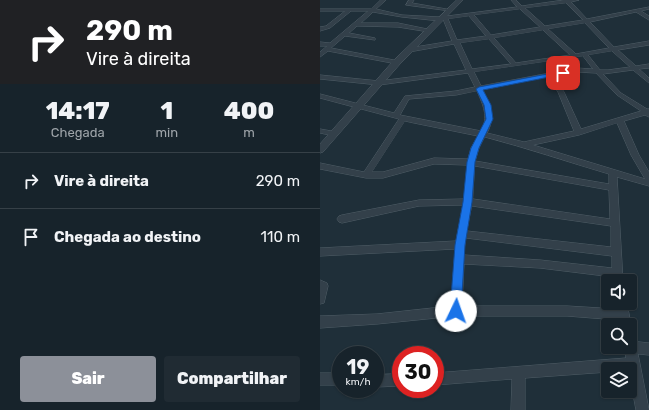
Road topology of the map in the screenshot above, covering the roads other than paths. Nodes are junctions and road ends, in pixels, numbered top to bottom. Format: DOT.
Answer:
graph roads {
  1 [pos="384,0"];
  2 [pos="412,0"];
  3 [pos="460,0"];
  4 [pos="513,0"];
  5 [pos="577,0"];
  6 [pos="567,1"];
  7 [pos="522,8"];
  8 [pos="649,8"];
  9 [pos="351,9"];
  10 [pos="320,10"];
  11 [pos="374,10"];
  12 [pos="450,10"];
  13 [pos="637,11"];
  14 [pos="470,14"];
  15 [pos="442,18"];
  16 [pos="649,18"];
  17 [pos="587,21"];
  18 [pos="357,24"];
  19 [pos="320,29"];
  20 [pos="545,29"];
  21 [pos="429,30"];
  22 [pos="344,34"];
  23 [pos="491,37"];
  24 [pos="373,39"];
  25 [pos="457,43"];
  26 [pos="649,43"];
  27 [pos="320,44"];
  28 [pos="328,47"];
  29 [pos="613,49"];
  30 [pos="409,50"];
  31 [pos="584,54"];
  32 [pos="320,55"];
  33 [pos="575,56"];
  34 [pos="397,62"];
  35 [pos="515,65"];
  36 [pos="649,66"];
  37 [pos="635,69"];
  38 [pos="598,71"];
  39 [pos="470,72"];
  40 [pos="549,75"];
  41 [pos="320,77"];
  42 [pos="649,81"];
  43 [pos="379,83"];
  44 [pos="479,89"];
  45 [pos="320,96"];
  46 [pos="358,107"];
  47 [pos="648,113"];
  48 [pos="400,117"];
  49 [pos="620,121"];
  50 [pos="320,131"];
  51 [pos="579,133"];
  52 [pos="334,134"];
  53 [pos="482,134"];
  54 [pos="525,145"];
  55 [pos="320,150"];
  56 [pos="471,162"];
  57 [pos="320,166"];
  58 [pos="613,173"];
  59 [pos="366,175"];
  60 [pos="649,179"];
  61 [pos="649,183"];
  62 [pos="613,188"];
  63 [pos="468,202"];
  64 [pos="342,219"];
  65 [pos="616,223"];
  66 [pos="462,234"];
  67 [pos="460,245"];
  68 [pos="320,252"];
  69 [pos="617,252"];
  70 [pos="459,259"];
  71 [pos="601,274"];
  72 [pos="618,274"];
  73 [pos="320,285"];
  74 [pos="320,299"];
  75 [pos="456,311"];
  76 [pos="611,318"];
  77 [pos="320,322"];
  78 [pos="637,348"];
  79 [pos="649,349"];
  80 [pos="601,367"];
  81 [pos="519,374"];
  82 [pos="444,378"];
  83 [pos="320,379"];
  84 [pos="332,379"];
  85 [pos="637,382"];
  86 [pos="518,410"];
  87 [pos="643,410"];
  1 -- 11 [label="street"];
  2 -- 12 [label="street"];
  3 -- 12 [label="street"];
  4 -- 7 [label="street"];
  5 -- 6 [label="street"];
  6 -- 7 [label="street"];
  6 -- 17 [label="street"];
  7 -- 14 [label="street"];
  7 -- 20 [label="street"];
  8 -- 13 [label="street"];
  9 -- 10 [label="street"];
  9 -- 11 [label="street"];
  9 -- 19 [label="street"];
  11 -- 15 [label="street"];
  11 -- 18 [label="street"];
  12 -- 15 [label="street"];
  13 -- 16 [label="street"];
  13 -- 17 [label="street"];
  14 -- 15 [label="street"];
  14 -- 23 [label="street"];
  15 -- 21 [label="street"];
  15 -- 25 [label="street"];
  17 -- 20 [label="street"];
  17 -- 29 [label="street"];
  18 -- 21 [label="street"];
  18 -- 22 [label="street"];
  20 -- 23 [label="street"];
  20 -- 33 [label="street"];
  21 -- 30 [label="street"];
  22 -- 24 [label="street"];
  22 -- 28 [label="street"];
  23 -- 25 [label="street"];
  23 -- 35 [label="street"];
  25 -- 30 [label="street"];
  25 -- 39 [label="street"];
  26 -- 29 [label="street"];
  27 -- 28 [label="street"];
  28 -- 32 [label="street"];
  28 -- 34 [label="street"];
  29 -- 31 [label="street"];
  29 -- 37 [label="street"];
  30 -- 34 [label="street"];
  31 -- 33 [label="street"];
  31 -- 38 [label="street"];
  33 -- 35 [label="street"];
  34 -- 43 [label="street"];
  35 -- 39 [label="street"];
  36 -- 37 [label="street"];
  37 -- 38 [label="street"];
  37 -- 42 [label="street"];
  38 -- 40 [label="street"];
  38 -- 47 [label="street"];
  39 -- 43 [label="street"];
  39 -- 44 [label="street"];
  40 -- 44 [label="street"];
  40 -- 51 [label="street"];
  41 -- 43 [label="street"];
  43 -- 46 [label="street"];
  44 -- 48 [label="street"];
  44 -- 53 [label="street"];
  45 -- 46 [label="street"];
  46 -- 48 [label="street"];
  46 -- 52 [label="street"];
  47 -- 49 [label="street"];
  48 -- 53 [label="street"];
  48 -- 59 [label="street"];
  49 -- 51 [label="street"];
  49 -- 60 [label="street"];
  50 -- 52 [label="street"];
  51 -- 54 [label="street"];
  52 -- 55 [label="street"];
  53 -- 54 [label="street"];
  53 -- 56 [label="street"];
  54 -- 58 [label="street"];
  56 -- 59 [label="street"];
  56 -- 62 [label="street"];
  56 -- 63 [label="street"];
  57 -- 59 [label="street"];
  58 -- 61 [label="street"];
  58 -- 62 [label="street"];
  62 -- 65 [label="street"];
  63 -- 64 [label="street"];
  63 -- 65 [label="street"];
  63 -- 66 [label="street"];
  65 -- 69 [label="street"];
  66 -- 67 [label="street"];
  66 -- 69 [label="street"];
  67 -- 68 [label="street"];
  67 -- 70 [label="street"];
  69 -- 72 [label="street"];
  70 -- 71 [label="street"];
  70 -- 75 [label="street"];
  73 -- 74 [label="street"];
  75 -- 76 [label="street"];
  75 -- 77 [label="street"];
  78 -- 79 [label="street"];
  80 -- 81 [label="street"];
  81 -- 82 [label="street"];
  81 -- 86 [label="street"];
  83 -- 84 [label="street"];
  85 -- 87 [label="street"];
}
